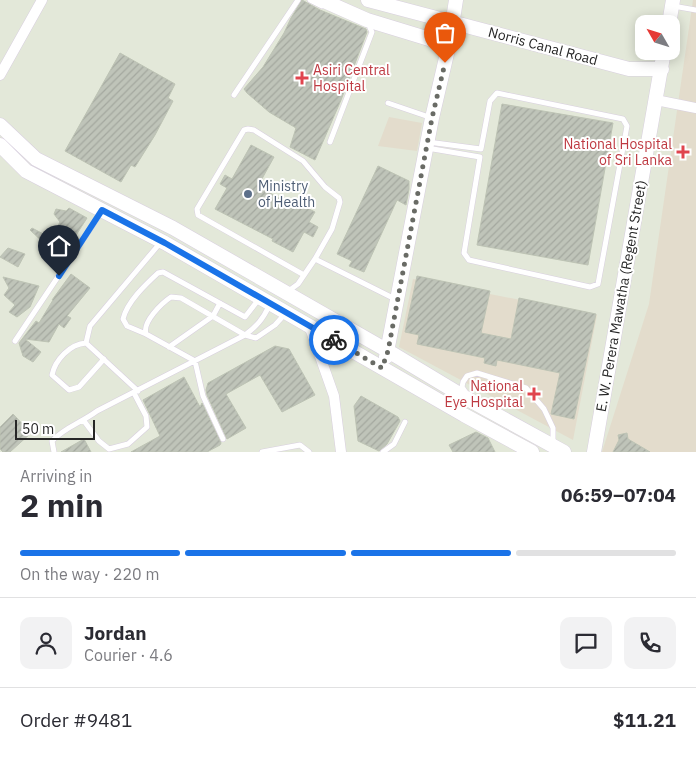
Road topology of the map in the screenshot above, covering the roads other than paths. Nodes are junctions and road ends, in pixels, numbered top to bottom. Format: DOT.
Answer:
graph roads {
  1 [pos="42,0"];
  2 [pos="298,0"];
  3 [pos="310,0"];
  4 [pos="322,0"];
  5 [pos="368,0"];
  6 [pos="456,0"];
  7 [pos="673,3"];
  8 [pos="696,10"];
  9 [pos="452,22"];
  10 [pos="370,28"];
  11 [pos="402,32"];
  12 [pos="449,45"];
  13 [pos="663,60"];
  14 [pos="662,70"];
  15 [pos="0,75"];
  16 [pos="234,95"];
  17 [pos="656,100"];
  18 [pos="388,103"];
  19 [pos="696,108"];
  20 [pos="432,118"];
  21 [pos="0,125"];
  22 [pos="330,142"];
  23 [pos="0,145"];
  24 [pos="427,145"];
  25 [pos="102,210"];
  26 [pos="162,241"];
  27 [pos="315,258"];
  28 [pos="304,275"];
  29 [pos="286,292"];
  30 [pos="266,300"];
  31 [pos="398,300"];
  32 [pos="220,303"];
  33 [pos="287,312"];
  34 [pos="213,316"];
  35 [pos="309,325"];
  36 [pos="146,334"];
  37 [pos="246,335"];
  38 [pos="15,341"];
  39 [pos="86,343"];
  40 [pos="168,347"];
  41 [pos="388,351"];
  42 [pos="104,359"];
  43 [pos="195,361"];
  44 [pos="382,368"];
  45 [pos="136,392"];
  46 [pos="466,398"];
  47 [pos="84,421"];
  48 [pos="405,422"];
  49 [pos="223,439"];
  50 [pos="516,448"];
  51 [pos="559,449"];
  52 [pos="343,450"];
  53 [pos="54,452"];
  54 [pos="262,452"];
  55 [pos="309,452"];
  56 [pos="383,452"];
  57 [pos="532,452"];
  58 [pos="594,452"];
  1 -- 15 [label="street"];
  2 -- 16 [label="lane"];
  3 -- 10 [label="lane"];
  4 -- 11 [label="main road"];
  5 -- 9 [label="main road, Norris Canal Road"];
  6 -- 9 [label="main road"];
  7 -- 8 [label="lane"];
  9 -- 12 [label="main road"];
  9 -- 14 [label="main road, Norris Canal Road"];
  10 -- 11 [label="lane"];
  10 -- 22 [label="lane"];
  11 -- 12 [label="main road"];
  12 -- 20 [label="main road"];
  13 -- 14 [label="main road, E. W. Perera Mawatha (Regent Street)"];
  14 -- 17 [label="main road, E. W. Perera Mawatha (Regent Street)"];
  17 -- 19 [label="street"];
  17 -- 58 [label="main road, E. W. Perera Mawatha (Regent Street)"];
  18 -- 20 [label="lane"];
  20 -- 24 [label="main road"];
  21 -- 29 [label="main road"];
  23 -- 25 [label="main road"];
  24 -- 24 [label="lane"];
  24 -- 31 [label="main road"];
  25 -- 26 [label="main road"];
  25 -- 38 [label="lane"];
  26 -- 30 [label="main road"];
  26 -- 39 [label="lane"];
  27 -- 28 [label="lane"];
  27 -- 28 [label="lane"];
  27 -- 31 [label="lane"];
  28 -- 29 [label="lane"];
  29 -- 41 [label="main road"];
  30 -- 32 [label="lane"];
  30 -- 33 [label="main road"];
  30 -- 37 [label="lane"];
  31 -- 41 [label="main road"];
  32 -- 34 [label="lane"];
  32 -- 36 [label="lane"];
  33 -- 35 [label="main road"];
  33 -- 37 [label="lane"];
  34 -- 36 [label="lane"];
  34 -- 37 [label="lane"];
  34 -- 40 [label="lane"];
  35 -- 44 [label="main road"];
  35 -- 52 [label="street"];
  36 -- 40 [label="lane"];
  37 -- 43 [label="lane"];
  39 -- 42 [label="lane"];
  39 -- 42 [label="lane"];
  40 -- 43 [label="lane"];
  41 -- 44 [label="main road"];
  41 -- 46 [label="main road"];
  42 -- 45 [label="lane"];
  43 -- 45 [label="lane"];
  43 -- 49 [label="lane"];
  44 -- 50 [label="main road"];
  45 -- 47 [label="lane"];
  45 -- 47 [label="lane"];
  46 -- 51 [label="main road"];
  46 -- 51 [label="lane"];
  47 -- 53 [label="lane"];
  48 -- 56 [label="lane"];
  50 -- 57 [label="main road"];
  54 -- 55 [label="lane"];
}
